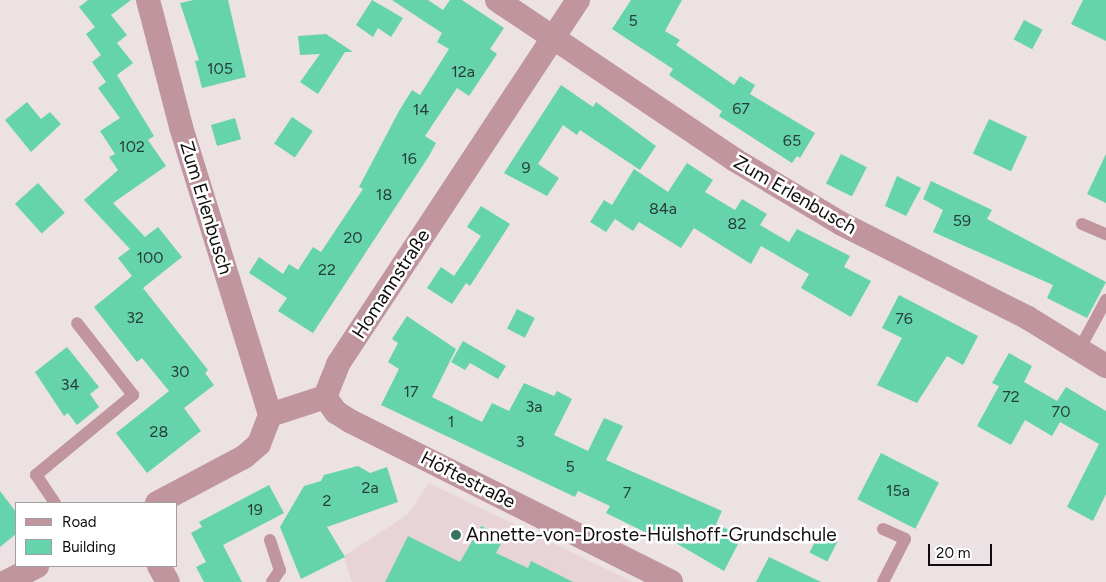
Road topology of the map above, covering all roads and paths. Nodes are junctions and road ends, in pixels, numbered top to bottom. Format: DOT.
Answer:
graph roads {
  1 [pos="148,0"];
  2 [pos="497,0"];
  3 [pos="578,0"];
  4 [pos="553,37"];
  5 [pos="1082,224"];
  6 [pos="1106,234"];
  7 [pos="1106,300"];
  8 [pos="77,323"];
  9 [pos="1079,350"];
  10 [pos="1106,366"];
  11 [pos="325,397"];
  12 [pos="270,415"];
  13 [pos="53,502"];
  14 [pos="159,502"];
  15 [pos="883,529"];
  16 [pos="270,540"];
  17 [pos="35,567"];
  18 [pos="160,567"];
  19 [pos="6,582"];
  20 [pos="168,582"];
  21 [pos="272,582"];
  22 [pos="671,582"];
  23 [pos="883,582"];
  1 -- 12 [label="street, Zum Erlenbusch"];
  2 -- 4 [label="street, Zum Erlenbusch"];
  3 -- 4 [label="street, Homannstraße"];
  4 -- 9 [label="street, Zum Erlenbusch"];
  4 -- 11 [label="street, Homannstraße"];
  5 -- 6 [label="lane"];
  7 -- 9 [label="lane"];
  8 -- 13 [label="lane"];
  9 -- 10 [label="street, Zum Erlenbusch"];
  11 -- 12 [label="street"];
  11 -- 22 [label="street, Höftestraße"];
  12 -- 14 [label="street"];
  15 -- 23 [label="lane"];
  16 -- 21 [label="lane"];
  17 -- 19 [label="street"];
  18 -- 20 [label="street"];
}
